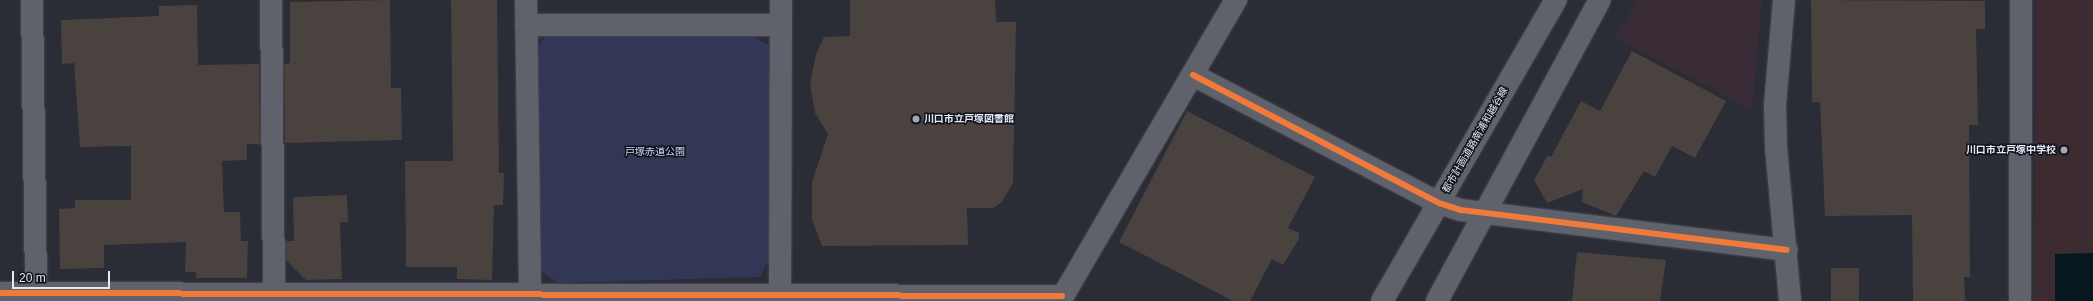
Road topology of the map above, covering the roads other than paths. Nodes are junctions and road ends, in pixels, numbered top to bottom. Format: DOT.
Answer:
graph roads {
  1 [pos="32,0"];
  2 [pos="271,0"];
  3 [pos="526,0"];
  4 [pos="781,0"];
  5 [pos="1236,0"];
  6 [pos="1556,0"];
  7 [pos="1600,0"];
  8 [pos="1784,0"];
  9 [pos="2021,0"];
  10 [pos="526,25"];
  11 [pos="781,25"];
  12 [pos="1193,75"];
  13 [pos="1439,203"];
  14 [pos="1486,212"];
  15 [pos="1787,250"];
  16 [pos="0,292"];
  17 [pos="36,293"];
  18 [pos="274,298"];
  19 [pos="544,298"];
  20 [pos="780,298"];
  21 [pos="1061,299"];
  22 [pos="1382,301"];
  23 [pos="1437,301"];
  24 [pos="1790,301"];
  25 [pos="2020,301"];
  1 -- 17 [label="street"];
  2 -- 18 [label="street"];
  3 -- 10 [label="street"];
  4 -- 11 [label="street"];
  5 -- 12 [label="street"];
  6 -- 13 [label="street, 都市計画道路南浦和越谷線"];
  7 -- 14 [label="street"];
  8 -- 15 [label="street"];
  9 -- 25 [label="street"];
  10 -- 11 [label="street"];
  10 -- 19 [label="street"];
  11 -- 20 [label="street"];
  12 -- 13 [label="street"];
  12 -- 21 [label="street"];
  13 -- 14 [label="street"];
  13 -- 22 [label="street, 都市計画道路南浦和越谷線"];
  14 -- 15 [label="street"];
  14 -- 23 [label="street"];
  15 -- 24 [label="street"];
  16 -- 17 [label="street"];
  17 -- 18 [label="street"];
  18 -- 19 [label="street"];
  19 -- 20 [label="street"];
  20 -- 21 [label="street"];
}
